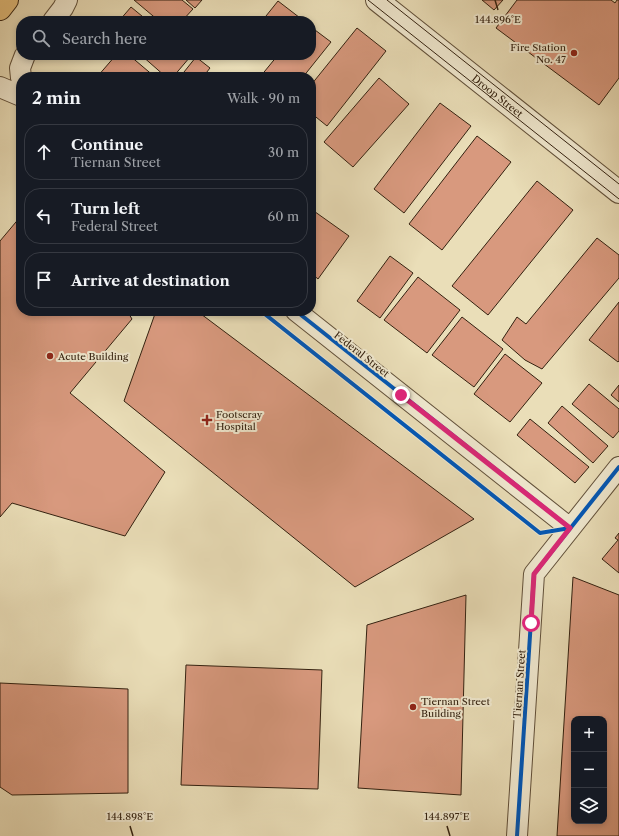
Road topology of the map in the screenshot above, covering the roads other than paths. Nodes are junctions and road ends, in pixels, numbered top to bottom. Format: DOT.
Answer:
graph roads {
  1 [pos="7,0"];
  2 [pos="67,0"];
  3 [pos="377,0"];
  4 [pos="0,9"];
  5 [pos="57,16"];
  6 [pos="23,60"];
  7 [pos="20,72"];
  8 [pos="0,87"];
  9 [pos="16,94"];
  10 [pos="619,192"];
  11 [pos="302,316"];
  12 [pos="619,468"];
  13 [pos="570,528"];
  14 [pos="517,836"];
  1 -- 4 [label="highway"];
  2 -- 5 [label="street"];
  3 -- 10 [label="street, Droop Street"];
  6 -- 7 [label="street"];
  8 -- 9 [label="street"];
  11 -- 13 [label="street, Federal Street"];
  12 -- 13 [label="street, Tiernan Street"];
  13 -- 14 [label="street, Tiernan Street"];
}
